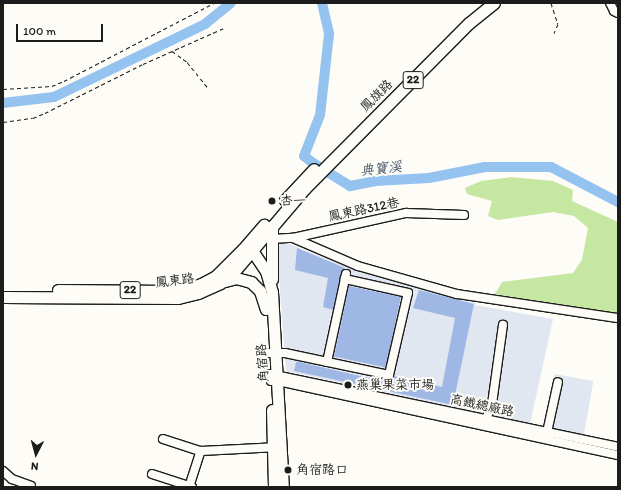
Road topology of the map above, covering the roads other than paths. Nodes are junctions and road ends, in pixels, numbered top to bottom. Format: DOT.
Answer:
graph roads {
  1 [pos="482,3"];
  2 [pos="494,3"];
  3 [pos="610,3"];
  4 [pos="618,13"];
  5 [pos="343,145"];
  6 [pos="302,186"];
  7 [pos="464,215"];
  8 [pos="272,226"];
  9 [pos="293,238"];
  10 [pos="271,240"];
  11 [pos="247,250"];
  12 [pos="220,283"];
  13 [pos="3,289"];
  14 [pos="272,292"];
  15 [pos="3,297"];
  16 [pos="266,309"];
  17 [pos="618,318"];
  18 [pos="503,325"];
  19 [pos="272,353"];
  20 [pos="327,362"];
  21 [pos="274,378"];
  22 [pos="558,382"];
  23 [pos="485,423"];
  24 [pos="546,436"];
  25 [pos="163,439"];
  26 [pos="277,447"];
  27 [pos="618,447"];
  28 [pos="201,451"];
  29 [pos="618,455"];
  30 [pos="3,471"];
  31 [pos="152,474"];
  32 [pos="31,486"];
  33 [pos="190,487"];
  34 [pos="274,487"];
  35 [pos="282,487"];
  1 -- 5 [label="main road, 鳳旗路 / 22"];
  2 -- 5 [label="main road, 鳳旗路 / 22"];
  3 -- 4 [label="street"];
  5 -- 6 [label="main road, 鳳旗路 / 22"];
  6 -- 8 [label="main road, 鳳東路 / 22"];
  6 -- 11 [label="main road, 鳳東路 / 22"];
  7 -- 9 [label="street, 鳳東路312巷"];
  8 -- 10 [label="main road"];
  8 -- 11 [label="main road, 鳳東路 / 22"];
  9 -- 10 [label="street, 鳳東路312巷"];
  9 -- 17 [label="street"];
  10 -- 14 [label="main road"];
  11 -- 12 [label="main road, 鳳東路 / 22"];
  11 -- 13 [label="main road, 鳳東路 / 22"];
  11 -- 14 [label="main road, 角宿路"];
  11 -- 16 [label="main road, 角宿路"];
  12 -- 15 [label="main road, 鳳東路 / 22"];
  12 -- 16 [label="main road"];
  14 -- 19 [label="main road, 角宿路"];
  16 -- 19 [label="main road, 角宿路"];
  18 -- 23 [label="street"];
  19 -- 20 [label="street"];
  19 -- 21 [label="main road, 角宿路"];
  20 -- 20 [label="street"];
  21 -- 23 [label="street, 高鐵總廠路"];
  21 -- 26 [label="main road, 角宿路"];
  22 -- 24 [label="street"];
  23 -- 24 [label="street, 高鐵總廠路"];
  24 -- 27 [label="street, 高鐵總廠路"];
  24 -- 29 [label="street, 高鐵總廠路"];
  25 -- 28 [label="street"];
  26 -- 28 [label="street"];
  26 -- 34 [label="main road, 角宿路"];
  26 -- 35 [label="main road, 角宿路"];
  28 -- 33 [label="street"];
  30 -- 32 [label="street"];
  31 -- 33 [label="street"];
}
